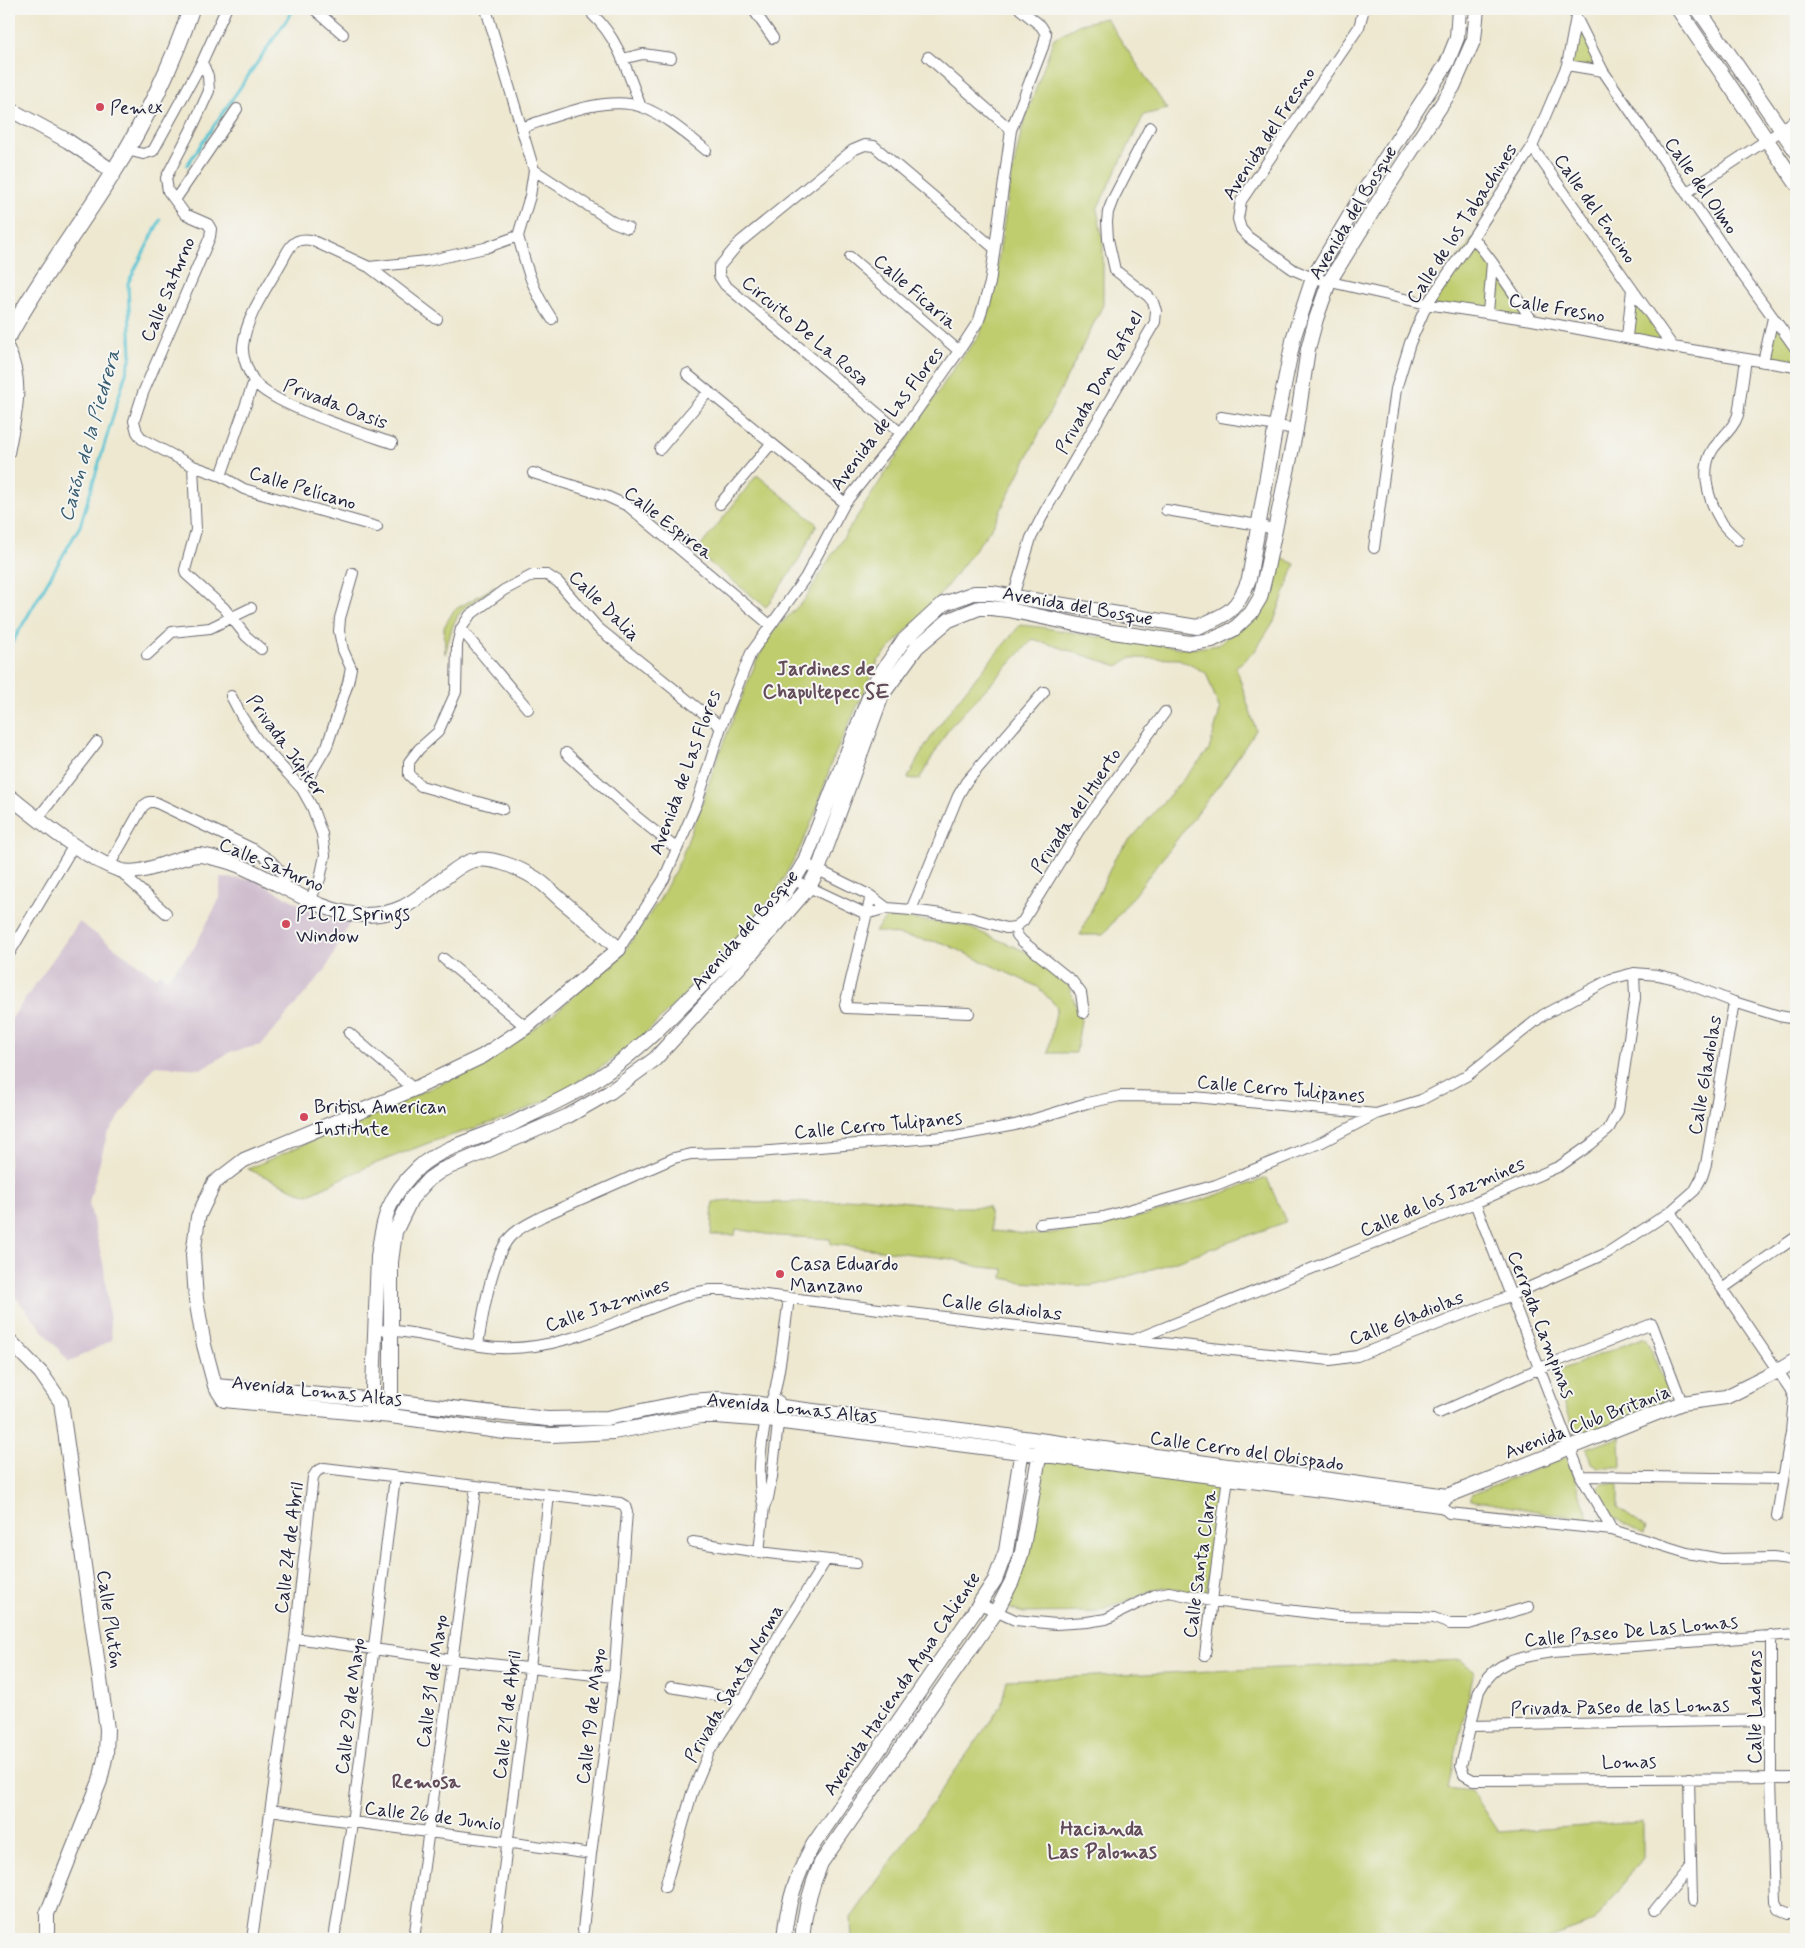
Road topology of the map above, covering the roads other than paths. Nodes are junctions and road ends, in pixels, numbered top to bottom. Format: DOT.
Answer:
graph roads {
  1 [pos="191,9"];
  2 [pos="226,9"];
  3 [pos="314,9"];
  4 [pos="486,9"];
  5 [pos="753,9"];
  6 [pos="1020,9"];
  7 [pos="1364,9"];
  8 [pos="1459,9"];
  9 [pos="1477,9"];
  10 [pos="1678,9"];
  11 [pos="1698,9"];
  12 [pos="1576,13"];
  13 [pos="593,15"];
  14 [pos="343,34"];
  15 [pos="773,38"];
  16 [pos="928,57"];
  17 [pos="671,58"];
  18 [pos="622,59"];
  19 [pos="202,62"];
  20 [pos="1567,65"];
  21 [pos="1603,71"];
  22 [pos="641,107"];
  23 [pos="9,109"];
  24 [pos="237,109"];
  25 [pos="1796,120"];
  26 [pos="1150,127"];
  27 [pos="521,128"];
  28 [pos="1011,130"];
  29 [pos="1782,130"];
  30 [pos="1767,140"];
  31 [pos="1532,147"];
  32 [pos="127,150"];
  33 [pos="706,150"];
  34 [pos="1796,151"];
  35 [pos="534,170"];
  36 [pos="114,172"];
  37 [pos="1796,184"];
  38 [pos="1686,193"];
  39 [pos="174,200"];
  40 [pos="628,228"];
  41 [pos="518,236"];
  42 [pos="1473,237"];
  43 [pos="994,248"];
  44 [pos="850,257"];
  45 [pos="1492,262"];
  46 [pos="370,267"];
  47 [pos="1313,278"];
  48 [pos="1329,282"];
  49 [pos="1632,289"];
  50 [pos="1427,304"];
  51 [pos="1488,313"];
  52 [pos="1773,318"];
  53 [pos="437,319"];
  54 [pos="552,319"];
  55 [pos="1532,320"];
  56 [pos="9,335"];
  57 [pos="1627,337"];
  58 [pos="1673,347"];
  59 [pos="9,348"];
  60 [pos="1796,349"];
  61 [pos="959,351"];
  62 [pos="1746,359"];
  63 [pos="1764,362"];
  64 [pos="1796,367"];
  65 [pos="687,374"];
  66 [pos="254,382"];
  67 [pos="708,392"];
  68 [pos="1221,417"];
  69 [pos="1276,425"];
  70 [pos="1296,429"];
  71 [pos="137,432"];
  72 [pos="901,432"];
  73 [pos="392,443"];
  74 [pos="771,444"];
  75 [pos="660,448"];
  76 [pos="9,453"];
  77 [pos="193,466"];
  78 [pos="533,473"];
  79 [pos="221,476"];
  80 [pos="720,504"];
  81 [pos="845,504"];
  82 [pos="1166,510"];
  83 [pos="1258,525"];
  84 [pos="377,527"];
  85 [pos="1276,530"];
  86 [pos="1738,540"];
  87 [pos="1374,548"];
  88 [pos="353,573"];
  89 [pos="1014,596"];
  90 [pos="251,608"];
  91 [pos="1009,610"];
  92 [pos="232,618"];
  93 [pos="770,625"];
  94 [pos="460,629"];
  95 [pos="261,649"];
  96 [pos="147,655"];
  97 [pos="1044,692"];
  98 [pos="231,696"];
  99 [pos="528,709"];
  100 [pos="1165,712"];
  101 [pos="721,727"];
  102 [pos="97,742"];
  103 [pos="566,753"];
  104 [pos="302,789"];
  105 [pos="9,796"];
  106 [pos="503,809"];
  107 [pos="38,818"];
  108 [pos="74,845"];
  109 [pos="677,849"];
  110 [pos="804,863"];
  111 [pos="115,868"];
  112 [pos="818,870"];
  113 [pos="794,880"];
  114 [pos="285,887"];
  115 [pos="808,887"];
  116 [pos="871,896"];
  117 [pos="310,900"];
  118 [pos="887,908"];
  119 [pos="911,910"];
  120 [pos="166,913"];
  121 [pos="866,914"];
  122 [pos="1015,927"];
  123 [pos="619,949"];
  124 [pos="9,954"];
  125 [pos="444,959"];
  126 [pos="1634,973"];
  127 [pos="1734,1002"];
  128 [pos="969,1012"];
  129 [pos="1084,1014"];
  130 [pos="1796,1019"];
  131 [pos="526,1027"];
  132 [pos="350,1033"];
  133 [pos="414,1089"];
  134 [pos="1376,1114"];
  135 [pos="1475,1203"];
  136 [pos="1670,1212"];
  137 [pos="1040,1224"];
  138 [pos="1796,1237"];
  139 [pos="1722,1289"];
  140 [pos="1512,1295"];
  141 [pos="789,1298"];
  142 [pos="376,1330"];
  143 [pos="392,1330"];
  144 [pos="9,1340"];
  145 [pos="1132,1340"];
  146 [pos="478,1345"];
  147 [pos="1796,1360"];
  148 [pos="1540,1368"];
  149 [pos="1778,1371"];
  150 [pos="215,1386"];
  151 [pos="372,1400"];
  152 [pos="391,1401"];
  153 [pos="1682,1403"];
  154 [pos="775,1406"];
  155 [pos="1439,1413"];
  156 [pos="372,1414"];
  157 [pos="391,1416"];
  158 [pos="772,1421"];
  159 [pos="1024,1438"];
  160 [pos="1041,1440"];
  161 [pos="1570,1446"];
  162 [pos="1022,1452"];
  163 [pos="1039,1455"];
  164 [pos="760,1470"];
  165 [pos="772,1472"];
  166 [pos="1581,1476"];
  167 [pos="395,1477"];
  168 [pos="1228,1477"];
  169 [pos="1782,1479"];
  170 [pos="476,1486"];
  171 [pos="549,1495"];
  172 [pos="1441,1498"];
  173 [pos="625,1506"];
  174 [pos="764,1507"];
  175 [pos="1776,1516"];
  176 [pos="1612,1530"];
  177 [pos="692,1542"];
  178 [pos="760,1552"];
  179 [pos="826,1560"];
  180 [pos="1796,1562"];
  181 [pos="856,1563"];
  182 [pos="1212,1601"];
  183 [pos="980,1604"];
  184 [pos="1529,1607"];
  185 [pos="996,1612"];
  186 [pos="1796,1634"];
  187 [pos="1771,1635"];
  188 [pos="294,1638"];
  189 [pos="374,1650"];
  190 [pos="1205,1655"];
  191 [pos="452,1660"];
  192 [pos="530,1668"];
  193 [pos="614,1677"];
  194 [pos="671,1687"];
  195 [pos="743,1700"];
  196 [pos="1771,1720"];
  197 [pos="1470,1726"];
  198 [pos="1464,1775"];
  199 [pos="1689,1778"];
  200 [pos="1796,1778"];
  201 [pos="1771,1779"];
  202 [pos="272,1810"];
  203 [pos="352,1823"];
  204 [pos="428,1832"];
  205 [pos="508,1841"];
  206 [pos="591,1854"];
  207 [pos="1690,1867"];
  208 [pos="664,1887"];
  209 [pos="1692,1901"];
  210 [pos="1655,1910"];
  211 [pos="1796,1914"];
  212 [pos="583,1930"];
  213 [pos="47,1939"];
  214 [pos="252,1939"];
  215 [pos="334,1939"];
  216 [pos="414,1939"];
  217 [pos="495,1939"];
  218 [pos="784,1939"];
  219 [pos="802,1939"];
  1 -- 32 [label="main road"];
  2 -- 19 [label="street"];
  3 -- 14 [label="street"];
  4 -- 27 [label="street"];
  5 -- 15 [label="street"];
  6 -- 28 [label="street, Avenida de Las Flores"];
  7 -- 47 [label="street, Avenida del Fresno"];
  8 -- 47 [label="main road, Avenida del Bosque"];
  9 -- 48 [label="main road, Avenida del Bosque"];
  10 -- 30 [label="main road"];
  11 -- 29 [label="main road"];
  12 -- 20 [label="street, Calle de los Tabachines"];
  12 -- 21 [label="street, Calle del Olmo"];
  13 -- 18 [label="street"];
  16 -- 28 [label="street"];
  17 -- 18 [label="street"];
  18 -- 22 [label="street"];
  19 -- 32 [label="street"];
  19 -- 39 [label="street, Calle Saturno"];
  20 -- 21 [label="street"];
  20 -- 31 [label="street, Calle de los Tabachines"];
  21 -- 38 [label="street, Calle del Olmo"];
  22 -- 27 [label="street"];
  22 -- 33 [label="street"];
  23 -- 36 [label="main road"];
  24 -- 39 [label="street"];
  25 -- 29 [label="street"];
  26 -- 89 [label="street, Privada Don Rafael"];
  27 -- 35 [label="street"];
  28 -- 43 [label="street, Avenida de Las Flores"];
  29 -- 30 [label="street"];
  29 -- 34 [label="main road"];
  30 -- 37 [label="main road"];
  30 -- 38 [label="street"];
  31 -- 42 [label="street, Calle de los Tabachines"];
  31 -- 49 [label="street, Calle del Encino"];
  32 -- 36 [label="main road"];
  35 -- 40 [label="street"];
  35 -- 41 [label="street"];
  36 -- 56 [label="main road"];
  38 -- 52 [label="street, Calle del Olmo"];
  39 -- 71 [label="street, Calle Saturno"];
  41 -- 46 [label="street"];
  41 -- 54 [label="street"];
  42 -- 45 [label="street"];
  42 -- 50 [label="street, Calle de los Tabachines"];
  43 -- 61 [label="street, Avenida de Las Flores"];
  43 -- 72 [label="street, Circuito De La Rosa"];
  44 -- 61 [label="street, Calle Ficaria"];
  45 -- 51 [label="street"];
  45 -- 55 [label="street"];
  46 -- 53 [label="street"];
  46 -- 66 [label="street"];
  47 -- 48 [label="street, Calle Fresno"];
  47 -- 69 [label="main road, Avenida del Bosque"];
  48 -- 50 [label="street, Calle Fresno"];
  48 -- 70 [label="main road, Avenida del Bosque"];
  49 -- 57 [label="street, Calle del Encino"];
  49 -- 58 [label="street, Calle del Encino"];
  50 -- 51 [label="street, Calle Fresno"];
  50 -- 87 [label="street, Calle de los Tabachines"];
  51 -- 55 [label="street, Calle Fresno"];
  52 -- 60 [label="street, Calle del Olmo"];
  52 -- 63 [label="street"];
  55 -- 57 [label="street, Calle Fresno"];
  57 -- 58 [label="street, Calle Fresno"];
  58 -- 62 [label="street, Calle Fresno"];
  59 -- 76 [label="street"];
  61 -- 72 [label="street, Avenida de Las Flores"];
  62 -- 63 [label="street, Calle Fresno"];
  62 -- 86 [label="street"];
  63 -- 64 [label="street, Calle Fresno"];
  65 -- 67 [label="street"];
  66 -- 73 [label="street, Privada Oasis"];
  66 -- 79 [label="street"];
  67 -- 74 [label="street"];
  67 -- 75 [label="street"];
  68 -- 69 [label="street"];
  69 -- 70 [label="street"];
  69 -- 83 [label="main road, Avenida del Bosque"];
  70 -- 85 [label="main road, Avenida del Bosque"];
  71 -- 77 [label="street, Calle Pelícano"];
  72 -- 81 [label="street, Avenida de Las Flores"];
  74 -- 80 [label="street"];
  74 -- 81 [label="street"];
  77 -- 79 [label="street, Calle Pelícano"];
  77 -- 92 [label="street"];
  78 -- 93 [label="street, Calle Espirea"];
  79 -- 84 [label="street, Calle Pelícano"];
  81 -- 93 [label="street, Avenida de Las Flores"];
  82 -- 83 [label="street"];
  83 -- 85 [label="street"];
  83 -- 89 [label="main road, Avenida del Bosque"];
  85 -- 91 [label="main road, Avenida del Bosque"];
  88 -- 104 [label="street"];
  89 -- 91 [label="street, Privada Don Rafael"];
  89 -- 110 [label="main road, Avenida del Bosque"];
  90 -- 92 [label="street"];
  91 -- 112 [label="main road, Avenida del Bosque"];
  92 -- 95 [label="street"];
  92 -- 96 [label="street"];
  93 -- 101 [label="street, Avenida de Las Flores"];
  94 -- 99 [label="street"];
  94 -- 101 [label="street, Calle Dalia"];
  94 -- 106 [label="street"];
  97 -- 119 [label="street"];
  98 -- 104 [label="street, Privada Júpiter"];
  100 -- 122 [label="street, Privada del Huerto"];
  101 -- 109 [label="street, Avenida de Las Flores"];
  102 -- 107 [label="street"];
  103 -- 109 [label="street"];
  104 -- 117 [label="street, Privada Júpiter"];
  105 -- 107 [label="main road"];
  107 -- 108 [label="main road"];
  108 -- 111 [label="main road"];
  108 -- 124 [label="street"];
  109 -- 123 [label="street, Avenida de Las Flores"];
  110 -- 112 [label="street"];
  110 -- 113 [label="main road, Avenida del Bosque"];
  111 -- 114 [label="main road, Calle Saturno"];
  111 -- 114 [label="street"];
  111 -- 120 [label="street"];
  112 -- 115 [label="main road, Avenida del Bosque"];
  112 -- 116 [label="street"];
  113 -- 115 [label="street"];
  113 -- 142 [label="main road, Avenida del Bosque"];
  114 -- 117 [label="main road, Calle Saturno"];
  115 -- 121 [label="street"];
  115 -- 143 [label="main road, Avenida del Bosque"];
  116 -- 118 [label="street"];
  116 -- 121 [label="street"];
  117 -- 123 [label="main road, Calle Saturno"];
  118 -- 119 [label="street"];
  118 -- 121 [label="street"];
  119 -- 122 [label="street"];
  121 -- 128 [label="street"];
  122 -- 129 [label="street"];
  123 -- 131 [label="main road, Avenida de Las Flores"];
  125 -- 131 [label="street"];
  126 -- 127 [label="street"];
  126 -- 134 [label="street"];
  126 -- 135 [label="street, Calle de los Jazmines"];
  127 -- 130 [label="street"];
  127 -- 136 [label="street, Calle Gladiolas"];
  131 -- 133 [label="main road, Avenida de Las Flores"];
  132 -- 133 [label="street"];
  133 -- 150 [label="main road, Avenida de Las Flores"];
  134 -- 137 [label="street"];
  134 -- 146 [label="street, Calle Cerro Tulipanes"];
  135 -- 140 [label="street, Cerrada Campinas"];
  135 -- 145 [label="street, Calle de los Jazmines"];
  136 -- 139 [label="street"];
  136 -- 140 [label="street, Calle Gladiolas"];
  138 -- 139 [label="street"];
  139 -- 149 [label="street"];
  140 -- 145 [label="street, Calle Gladiolas"];
  140 -- 148 [label="street, Cerrada Campinas"];
  141 -- 145 [label="street, Calle Gladiolas"];
  141 -- 146 [label="street, Calle Jazmines"];
  141 -- 154 [label="street"];
  142 -- 143 [label="street, Calle Jazmines"];
  142 -- 151 [label="main road, Avenida del Bosque"];
  143 -- 146 [label="street, Calle Jazmines"];
  143 -- 152 [label="main road, Avenida del Bosque"];
  144 -- 213 [label="main road, Calle Plutón"];
  147 -- 149 [label="main road, Avenida Club Britania"];
  148 -- 153 [label="street"];
  148 -- 155 [label="street"];
  148 -- 161 [label="street, Cerrada Campinas"];
  149 -- 153 [label="main road, Avenida Club Britania"];
  149 -- 169 [label="street"];
  150 -- 151 [label="main road, Avenida Lomas Altas"];
  150 -- 156 [label="main road, Avenida Lomas Altas"];
  151 -- 152 [label="main road, Avenida Lomas Altas"];
  151 -- 156 [label="main road, Avenida del Bosque"];
  152 -- 154 [label="main road, Avenida Lomas Altas"];
  152 -- 157 [label="main road, Avenida del Bosque"];
  153 -- 161 [label="main road, Avenida Club Britania"];
  154 -- 158 [label="street"];
  154 -- 159 [label="main road, Avenida Lomas Altas"];
  156 -- 157 [label="main road, Avenida Lomas Altas"];
  157 -- 158 [label="main road, Avenida Lomas Altas"];
  158 -- 162 [label="main road, Avenida Lomas Altas"];
  158 -- 164 [label="street"];
  158 -- 165 [label="street"];
  159 -- 160 [label="main road, Avenida Lomas Altas"];
  159 -- 162 [label="main road, Avenida Hacienda Agua Caliente"];
  160 -- 163 [label="main road, Avenida Hacienda Agua Caliente"];
  160 -- 172 [label="main road, Calle Cerro del Obispado"];
  161 -- 166 [label="street, Cerrada Campinas"];
  161 -- 172 [label="main road, Avenida Club Britania"];
  162 -- 163 [label="main road, Avenida Lomas Altas"];
  162 -- 183 [label="main road, Avenida Hacienda Agua Caliente"];
  163 -- 168 [label="main road, Calle Cerro del Obispado"];
  163 -- 185 [label="main road, Avenida Hacienda Agua Caliente"];
  164 -- 165 [label="street"];
  164 -- 174 [label="street"];
  165 -- 174 [label="street"];
  166 -- 169 [label="street"];
  166 -- 176 [label="street, Cerrada Campinas"];
  167 -- 170 [label="street, Calle 24 de Abril"];
  167 -- 188 [label="street, Calle 24 de Abril"];
  167 -- 189 [label="street, Calle 29 de Mayo"];
  168 -- 172 [label="main road, Calle Cerro del Obispado"];
  168 -- 182 [label="street, Calle Santa Clara"];
  169 -- 175 [label="street"];
  170 -- 171 [label="street, Calle 24 de Abril"];
  170 -- 191 [label="street, Calle 31 de Mayo"];
  171 -- 173 [label="street, Calle 24 de Abril"];
  171 -- 192 [label="street, Calle 21 de Abril"];
  172 -- 176 [label="street, Calle Cerro del Obispado"];
  173 -- 193 [label="street, Calle 19 de Mayo"];
  174 -- 178 [label="street"];
  176 -- 180 [label="street"];
  177 -- 178 [label="street"];
  178 -- 179 [label="street"];
  179 -- 181 [label="street"];
  179 -- 195 [label="street, Privada Santa Norma"];
  182 -- 184 [label="street"];
  182 -- 185 [label="street"];
  182 -- 190 [label="street, Calle Santa Clara"];
  183 -- 185 [label="street"];
  183 -- 218 [label="main road, Avenida Hacienda Agua Caliente"];
  185 -- 219 [label="main road, Avenida Hacienda Agua Caliente"];
  186 -- 187 [label="street, Calle Paseo De Las Lomas"];
  187 -- 196 [label="street, Calle Laderas"];
  187 -- 197 [label="street, Calle Paseo De Las Lomas"];
  188 -- 189 [label="street"];
  188 -- 202 [label="street, Calle 24 de Abril"];
  189 -- 191 [label="street"];
  189 -- 203 [label="street, Calle 29 de Mayo"];
  191 -- 192 [label="street"];
  191 -- 204 [label="street, Calle 31 de Mayo"];
  192 -- 193 [label="street"];
  192 -- 205 [label="street, Calle 21 de Abril"];
  193 -- 206 [label="street, Calle 19 de Mayo"];
  194 -- 195 [label="street"];
  195 -- 208 [label="street, Privada Santa Norma"];
  196 -- 197 [label="street, Privada Paseo de las Lomas"];
  196 -- 201 [label="street, Calle Laderas"];
  197 -- 198 [label="street, Calle Paseo De Las Lomas"];
  198 -- 199 [label="street, Lomas"];
  199 -- 201 [label="street, Lomas"];
  199 -- 207 [label="street"];
  200 -- 201 [label="street, Lomas"];
  201 -- 211 [label="street, Calle Laderas"];
  202 -- 203 [label="street, Calle 26 de Junio"];
  202 -- 214 [label="street, Calle 24 de Abril"];
  203 -- 204 [label="street, Calle 26 de Junio"];
  203 -- 215 [label="street, Calle 29 de Mayo"];
  204 -- 205 [label="street, Calle 26 de Junio"];
  204 -- 216 [label="street, Calle 31 de Mayo"];
  205 -- 206 [label="street, Calle 26 de Junio"];
  205 -- 217 [label="street, Calle 21 de Abril"];
  206 -- 212 [label="street, Calle 19 de Mayo"];
  207 -- 209 [label="street"];
  207 -- 210 [label="street"];
}
